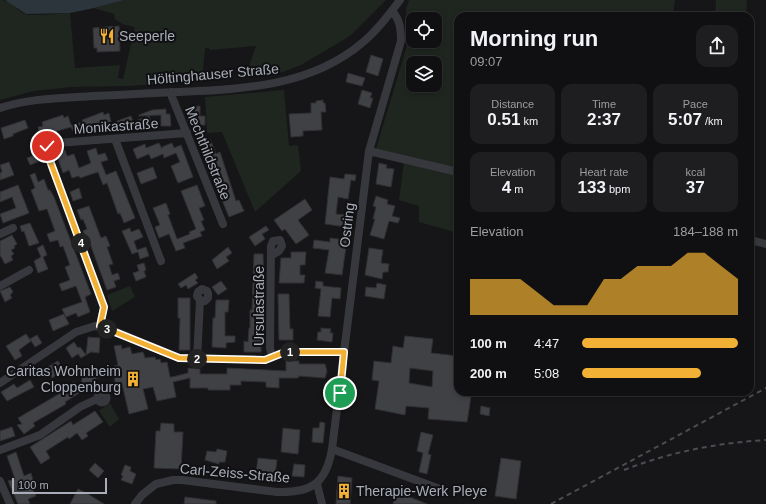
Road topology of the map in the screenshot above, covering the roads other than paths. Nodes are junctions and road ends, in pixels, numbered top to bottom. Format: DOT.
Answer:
graph roads {
  1 [pos="400,0"];
  2 [pos="392,11"];
  3 [pos="171,92"];
  4 [pos="0,108"];
  5 [pos="187,133"];
  6 [pos="115,138"];
  7 [pos="369,151"];
  8 [pos="454,171"];
  9 [pos="222,224"];
  10 [pos="13,228"];
  11 [pos="0,234"];
  12 [pos="754,241"];
  13 [pos="766,244"];
  14 [pos="272,255"];
  15 [pos="161,261"];
  16 [pos="29,270"];
  17 [pos="0,286"];
  18 [pos="200,300"];
  19 [pos="100,326"];
  20 [pos="344,352"];
  21 [pos="272,356"];
  22 [pos="197,359"];
  23 [pos="0,383"];
  24 [pos="97,399"];
  25 [pos="332,449"];
  26 [pos="0,450"];
  27 [pos="0,481"];
  28 [pos="317,484"];
  29 [pos="440,489"];
  30 [pos="10,504"];
  31 [pos="135,504"];
  32 [pos="322,504"];
  1 -- 2 [label="street, Höltinghauser Straße"];
  2 -- 3 [label="street, Höltinghauser Straße"];
  2 -- 7 [label="street, Ostring"];
  3 -- 4 [label="street, Höltinghauser Straße"];
  3 -- 5 [label="street, Mechthildstraße"];
  5 -- 6 [label="street, Monikastraße"];
  5 -- 9 [label="street, Mechthildstraße"];
  6 -- 15 [label="street"];
  6 -- 19 [label="street, Monikastraße"];
  7 -- 8 [label="street"];
  7 -- 20 [label="street, Ostring"];
  10 -- 11 [label="street"];
  12 -- 13 [label="street"];
  14 -- 21 [label="street, Ursulastraße"];
  16 -- 17 [label="street"];
  18 -- 22 [label="street"];
  19 -- 22 [label="street"];
  19 -- 23 [label="street"];
  20 -- 21 [label="street"];
  20 -- 25 [label="street, Ostring"];
  21 -- 22 [label="street"];
  24 -- 26 [label="street"];
  25 -- 28 [label="street, Ostring"];
  25 -- 29 [label="street"];
  27 -- 30 [label="street"];
  28 -- 31 [label="street, Carl-Zeiss-Straße"];
  28 -- 32 [label="street"];
}
